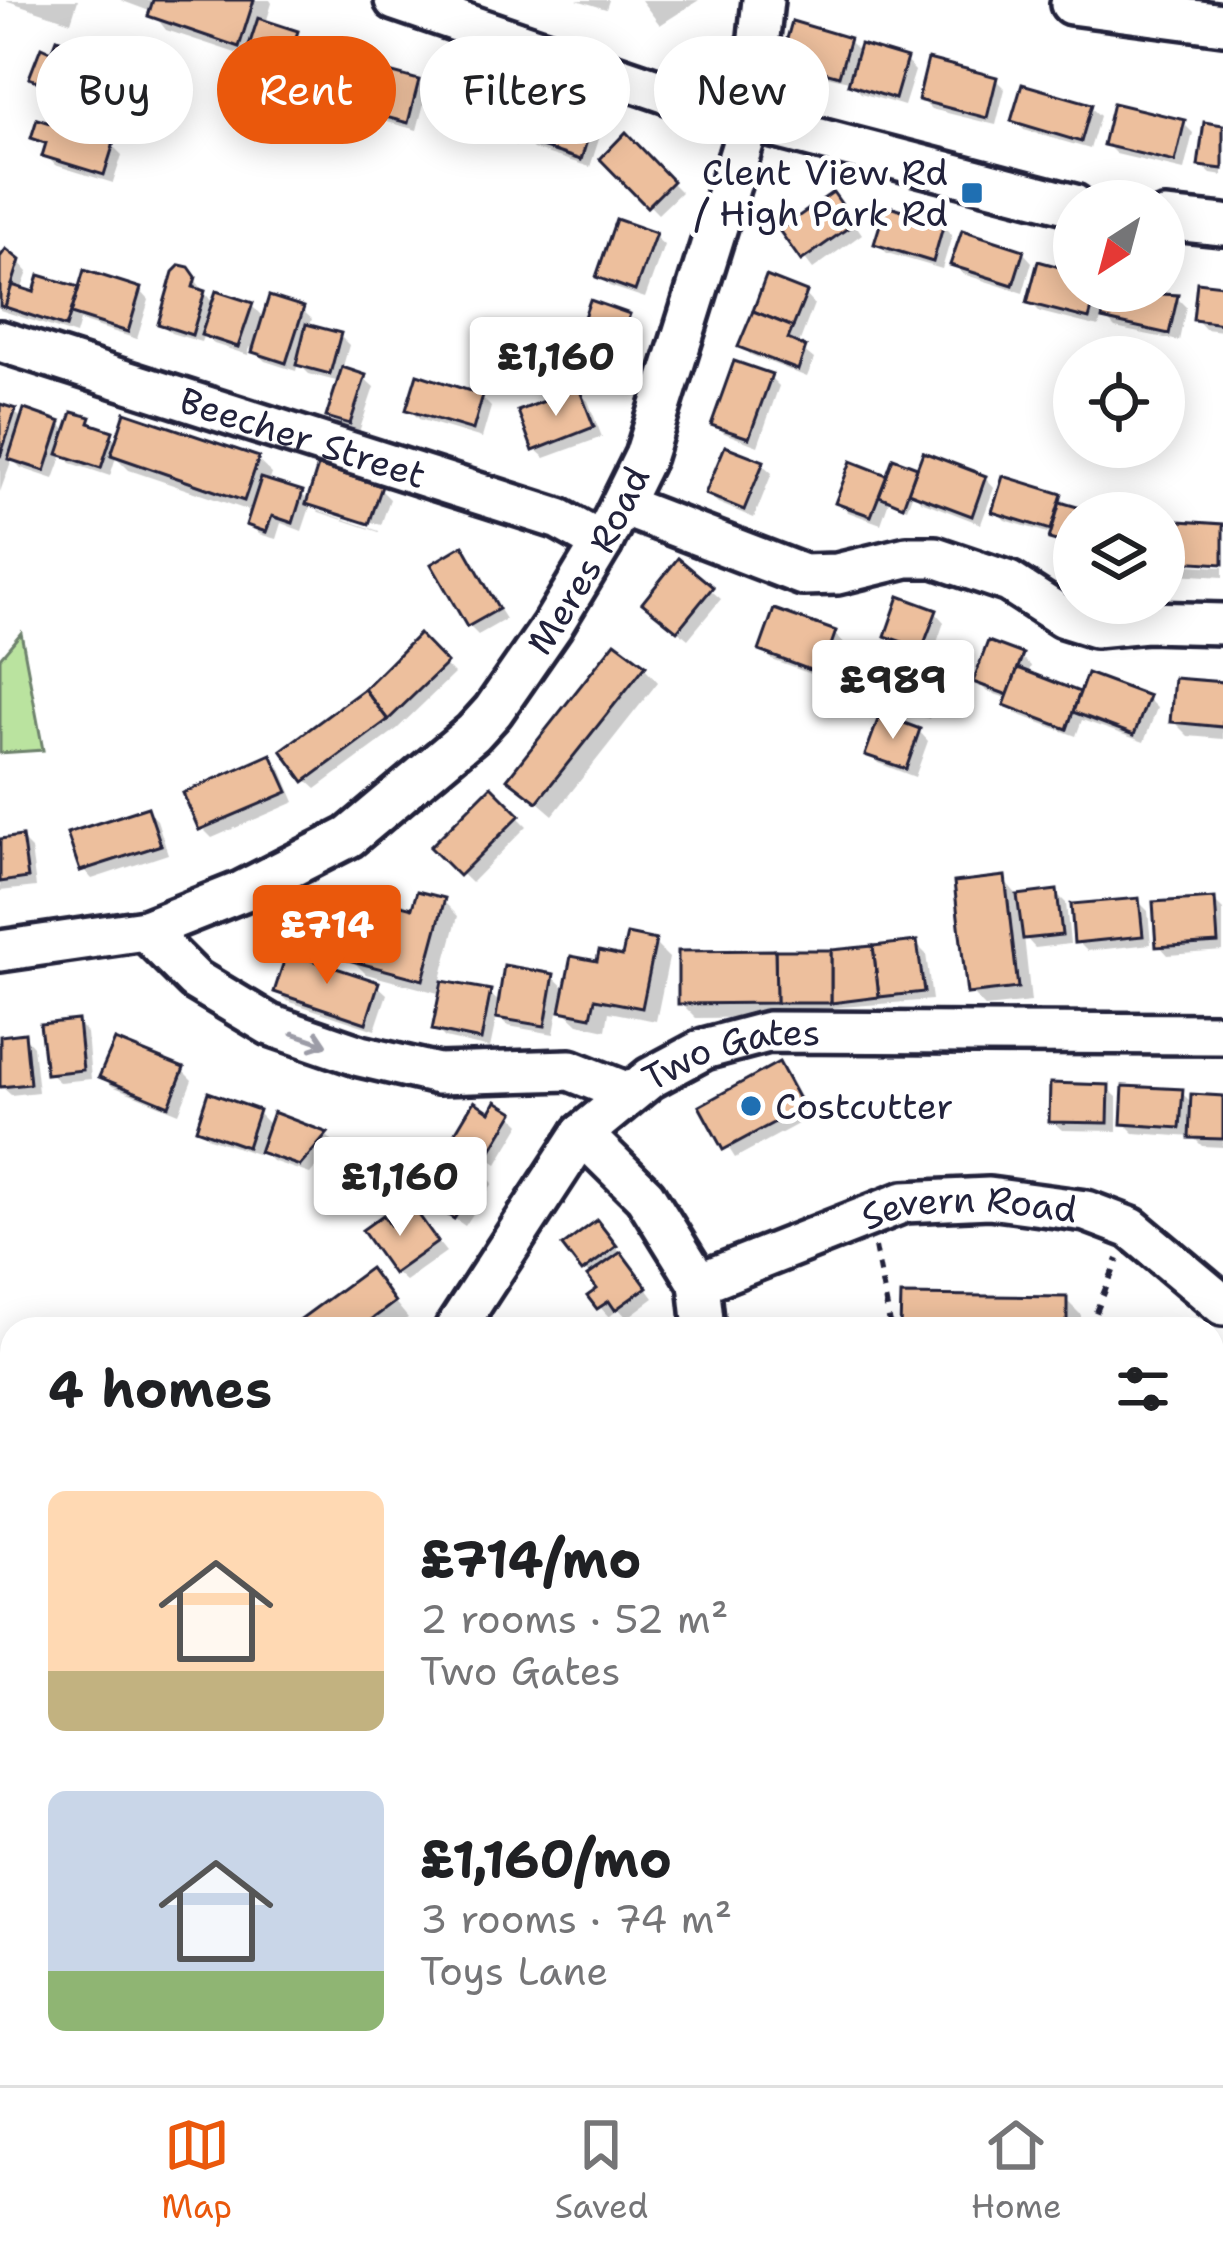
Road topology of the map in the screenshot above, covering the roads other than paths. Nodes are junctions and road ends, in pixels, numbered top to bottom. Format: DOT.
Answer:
graph roads {
  1 [pos="395,0"];
  2 [pos="763,0"];
  3 [pos="1071,4"];
  4 [pos="1223,24"];
  5 [pos="759,36"];
  6 [pos="654,88"];
  7 [pos="829,141"];
  8 [pos="743,144"];
  9 [pos="1053,200"];
  10 [pos="1185,221"];
  11 [pos="1223,225"];
  12 [pos="0,341"];
  13 [pos="623,506"];
  14 [pos="602,543"];
  15 [pos="1223,624"];
  16 [pos="145,930"];
  17 [pos="0,951"];
  18 [pos="1223,1034"];
  19 [pos="628,1093"];
  20 [pos="582,1134"];
  21 [pos="699,1283"];
  22 [pos="1223,1305"];
  23 [pos="463,1317"];
  24 [pos="703,1317"];
  1 -- 6 [label="street"];
  2 -- 5 [label="street, Meres Road"];
  3 -- 4 [label="street"];
  7 -- 9 [label="street"];
  8 -- 13 [label="street, Meres Road"];
  10 -- 11 [label="street"];
  12 -- 14 [label="street, Beecher Street"];
  13 -- 14 [label="street, Meres Road"];
  13 -- 15 [label="street"];
  14 -- 16 [label="street, Meres Road"];
  16 -- 17 [label="street, Meres Road"];
  16 -- 19 [label="street, Two Gates, one-way"];
  18 -- 19 [label="street, Two Gates"];
  19 -- 20 [label="street"];
  20 -- 21 [label="street"];
  20 -- 23 [label="street"];
  21 -- 22 [label="street, Severn Road"];
  21 -- 24 [label="street"];
}
